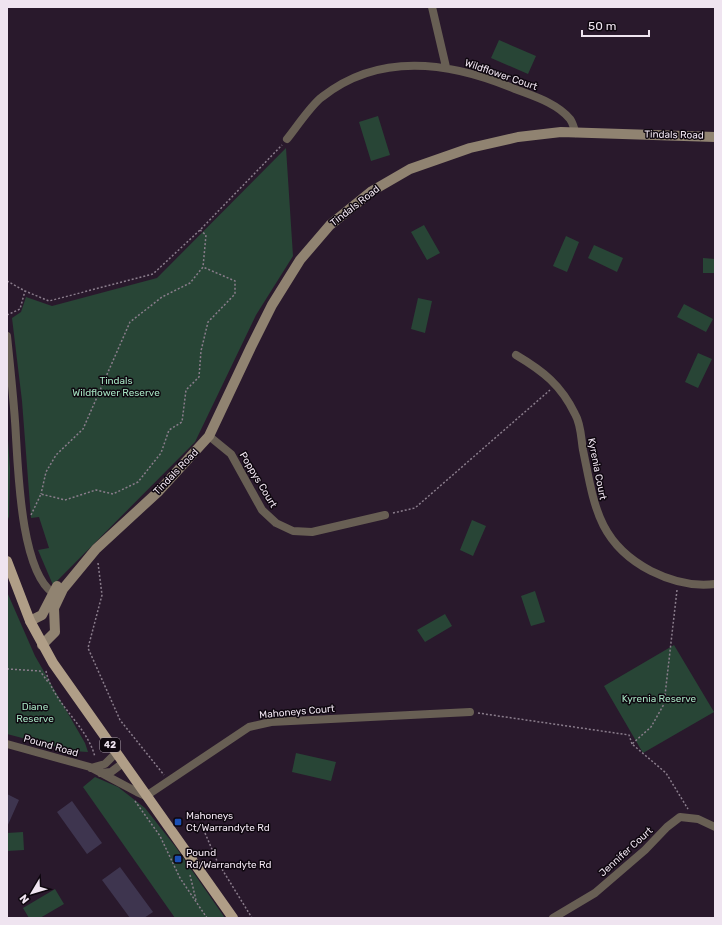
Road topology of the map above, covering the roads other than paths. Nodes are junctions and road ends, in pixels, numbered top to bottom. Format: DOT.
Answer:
graph roads {
  1 [pos="432,7"];
  2 [pos="446,67"];
  3 [pos="576,133"];
  4 [pos="715,137"];
  5 [pos="287,139"];
  6 [pos="7,336"];
  7 [pos="516,355"];
  8 [pos="209,436"];
  9 [pos="385,515"];
  10 [pos="7,561"];
  11 [pos="715,584"];
  12 [pos="55,595"];
  13 [pos="30,621"];
  14 [pos="42,645"];
  15 [pos="470,712"];
  16 [pos="7,744"];
  17 [pos="116,753"];
  18 [pos="122,763"];
  19 [pos="90,767"];
  20 [pos="100,772"];
  21 [pos="146,796"];
  22 [pos="715,827"];
  23 [pos="233,918"];
  24 [pos="553,918"];
  1 -- 2 [label="street"];
  2 -- 3 [label="street, Wildflower Court"];
  2 -- 5 [label="street, Wildflower Court"];
  3 -- 4 [label="main road, Tindals Road"];
  3 -- 8 [label="main road, Tindals Road"];
  6 -- 12 [label="street"];
  7 -- 11 [label="street, Kyrenia Court"];
  8 -- 9 [label="street, Poppys Court"];
  8 -- 12 [label="main road, Tindals Road"];
  10 -- 13 [label="main road, 42"];
  12 -- 13 [label="main road, Tindals Road"];
  12 -- 14 [label="main road, Tindals Road"];
  13 -- 14 [label="main road, 42"];
  14 -- 17 [label="main road, 42"];
  15 -- 21 [label="street, Mahoneys Court"];
  16 -- 19 [label="street, Pound Road"];
  17 -- 18 [label="main road, 42"];
  17 -- 19 [label="street"];
  18 -- 20 [label="street"];
  18 -- 21 [label="main road, 42"];
  19 -- 20 [label="street, Pound Road"];
  20 -- 21 [label="street, Pound Road"];
  21 -- 23 [label="main road, 42"];
  22 -- 24 [label="street, Jennifer Court"];
}
